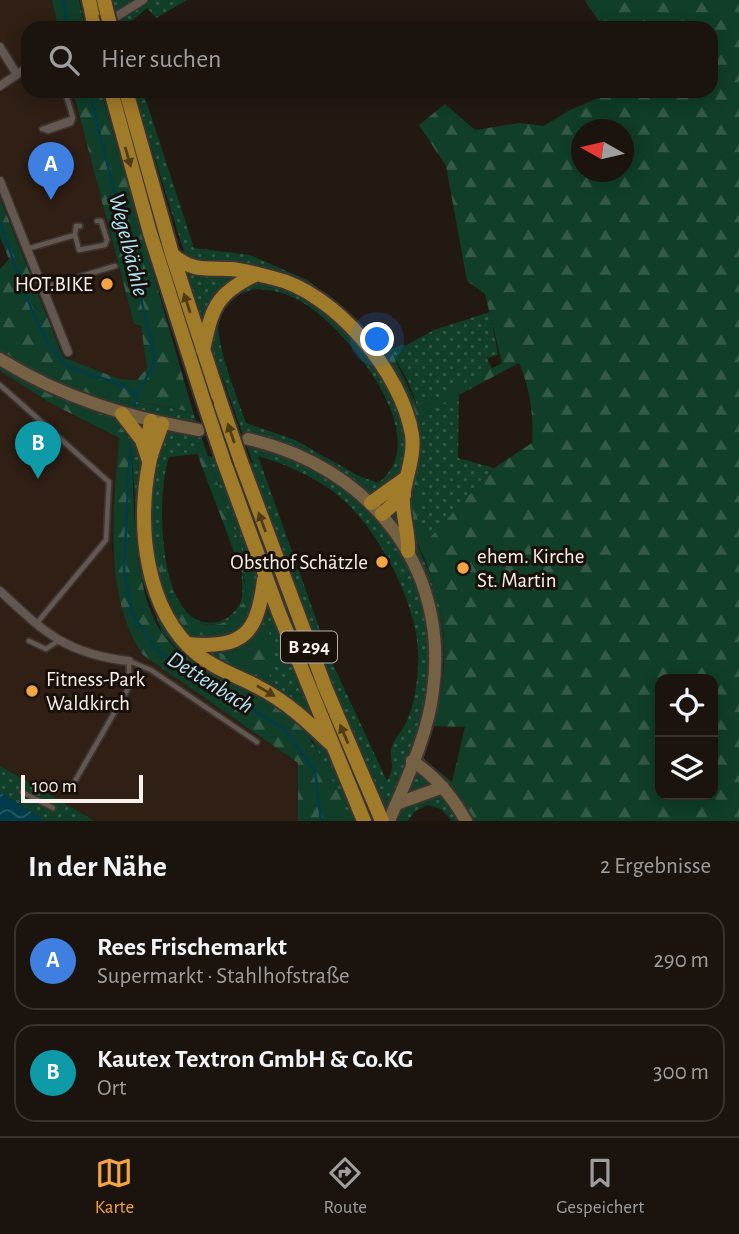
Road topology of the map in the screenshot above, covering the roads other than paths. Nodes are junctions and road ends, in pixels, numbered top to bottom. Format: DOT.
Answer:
graph roads {
  1 [pos="89,0"];
  2 [pos="143,0"];
  3 [pos="94,21"];
  4 [pos="103,21"];
  5 [pos="0,47"];
  6 [pos="21,70"];
  7 [pos="16,73"];
  8 [pos="0,86"];
  9 [pos="67,98"];
  10 [pos="113,98"];
  11 [pos="128,98"];
  12 [pos="42,129"];
  13 [pos="0,181"];
  14 [pos="97,221"];
  15 [pos="80,226"];
  16 [pos="75,235"];
  17 [pos="27,249"];
  18 [pos="172,254"];
  19 [pos="115,266"];
  20 [pos="255,275"];
  21 [pos="41,289"];
  22 [pos="68,352"];
  23 [pos="203,352"];
  24 [pos="0,359"];
  25 [pos="0,384"];
  26 [pos="122,414"];
  27 [pos="157,423"];
  28 [pos="199,430"];
  29 [pos="248,439"];
  30 [pos="147,455"];
  31 [pos="406,478"];
  32 [pos="404,495"];
  33 [pos="371,503"];
  34 [pos="382,514"];
  35 [pos="408,551"];
  36 [pos="265,575"];
  37 [pos="1,596"];
  38 [pos="36,625"];
  39 [pos="29,641"];
  40 [pos="58,641"];
  41 [pos="187,644"];
  42 [pos="129,661"];
  43 [pos="257,743"];
  44 [pos="330,743"];
  45 [pos="410,766"];
  46 [pos="440,784"];
  47 [pos="71,788"];
  48 [pos="22,792"];
  49 [pos="396,804"];
  50 [pos="53,808"];
  51 [pos="363,817"];
  52 [pos="382,821"];
  53 [pos="389,821"];
  54 [pos="466,821"];
  1 -- 3 [label="highway"];
  2 -- 4 [label="street"];
  5 -- 7 [label="street"];
  6 -- 7 [label="street"];
  7 -- 8 [label="street"];
  9 -- 12 [label="lane"];
  10 -- 36 [label="highway, B 294, one-way, bridge"];
  11 -- 18 [label="highway, B 294"];
  13 -- 17 [label="street"];
  14 -- 16 [label="lane"];
  15 -- 16 [label="lane"];
  16 -- 17 [label="lane"];
  17 -- 21 [label="street"];
  18 -- 20 [label="highway"];
  23 -- 18 [label="highway, B 294, one-way"];
  19 -- 21 [label="lane"];
  20 -- 23 [label="highway"];
  20 -- 31 [label="highway"];
  21 -- 22 [label="street"];
  52 -- 23 [label="highway, B 294, one-way, bridge"];
  24 -- 26 [label="main road"];
  25 -- 38 [label="lane"];
  26 -- 27 [label="main road"];
  26 -- 30 [label="highway"];
  27 -- 28 [label="main road"];
  27 -- 30 [label="highway"];
  29 -- 33 [label="main road"];
  30 -- 41 [label="highway"];
  31 -- 32 [label="highway"];
  31 -- 33 [label="highway"];
  32 -- 34 [label="highway"];
  32 -- 35 [label="highway"];
  33 -- 34 [label="main road"];
  34 -- 35 [label="main road"];
  35 -- 45 [label="main road"];
  36 -- 41 [label="highway"];
  36 -- 44 [label="highway, B 294"];
  37 -- 38 [label="street"];
  38 -- 40 [label="street"];
  39 -- 40 [label="lane"];
  40 -- 42 [label="street"];
  41 -- 44 [label="highway, one-way"];
  42 -- 43 [label="lane"];
  42 -- 47 [label="lane"];
  44 -- 51 [label="highway, B 294"];
  45 -- 46 [label="main road"];
  45 -- 49 [label="main road"];
  46 -- 49 [label="main road"];
  46 -- 54 [label="main road"];
  48 -- 50 [label="lane"];
  49 -- 53 [label="main road"];
}
